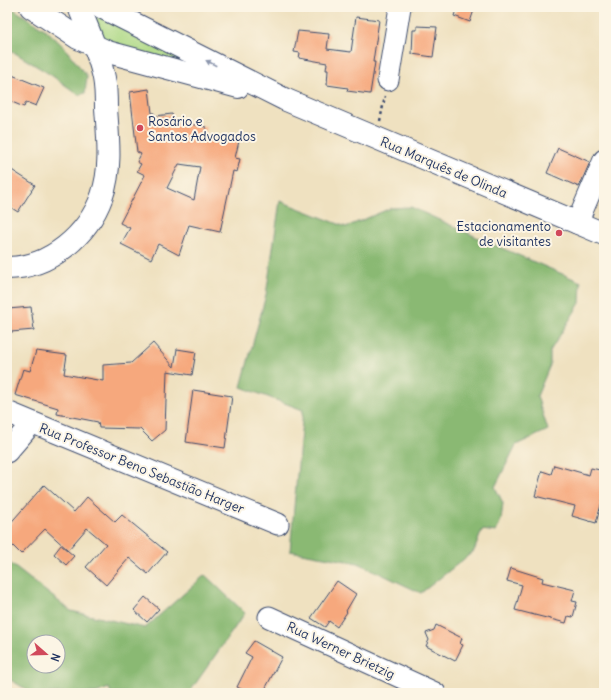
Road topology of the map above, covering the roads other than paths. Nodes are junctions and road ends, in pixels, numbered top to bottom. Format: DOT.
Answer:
graph roads {
  1 [pos="31,7"];
  2 [pos="71,7"];
  3 [pos="79,7"];
  4 [pos="101,7"];
  5 [pos="400,7"];
  6 [pos="56,23"];
  7 [pos="95,47"];
  8 [pos="141,60"];
  9 [pos="388,80"];
  10 [pos="284,99"];
  11 [pos="107,117"];
  12 [pos="604,160"];
  13 [pos="577,223"];
  14 [pos="604,234"];
  15 [pos="7,268"];
  16 [pos="7,412"];
  17 [pos="32,423"];
  18 [pos="7,452"];
  19 [pos="278,524"];
  20 [pos="269,617"];
  21 [pos="435,693"];
  1 -- 6 [label="main road, Rua Marquês de Olinda"];
  2 -- 6 [label="main road"];
  3 -- 7 [label="main road"];
  10 -- 4 [label="main road, Rua Marquês de Olinda, one-way"];
  5 -- 9 [label="street"];
  6 -- 7 [label="main road, Rua Marquês de Olinda"];
  6 -- 11 [label="main road"];
  7 -- 8 [label="main road, Rua Marquês de Olinda"];
  7 -- 11 [label="main road"];
  8 -- 10 [label="main road, Rua Marquês de Olinda"];
  8 -- 11 [label="main road"];
  10 -- 13 [label="main road, Rua Marquês de Olinda"];
  11 -- 15 [label="main road"];
  12 -- 13 [label="street"];
  13 -- 14 [label="main road, Rua Marquês de Olinda"];
  16 -- 17 [label="street, Rua Professor Beno Sebastião Harger"];
  17 -- 18 [label="street"];
  17 -- 19 [label="street, Rua Professor Beno Sebastião Harger"];
  20 -- 21 [label="street, Rua Werner Brietzig"];
}
